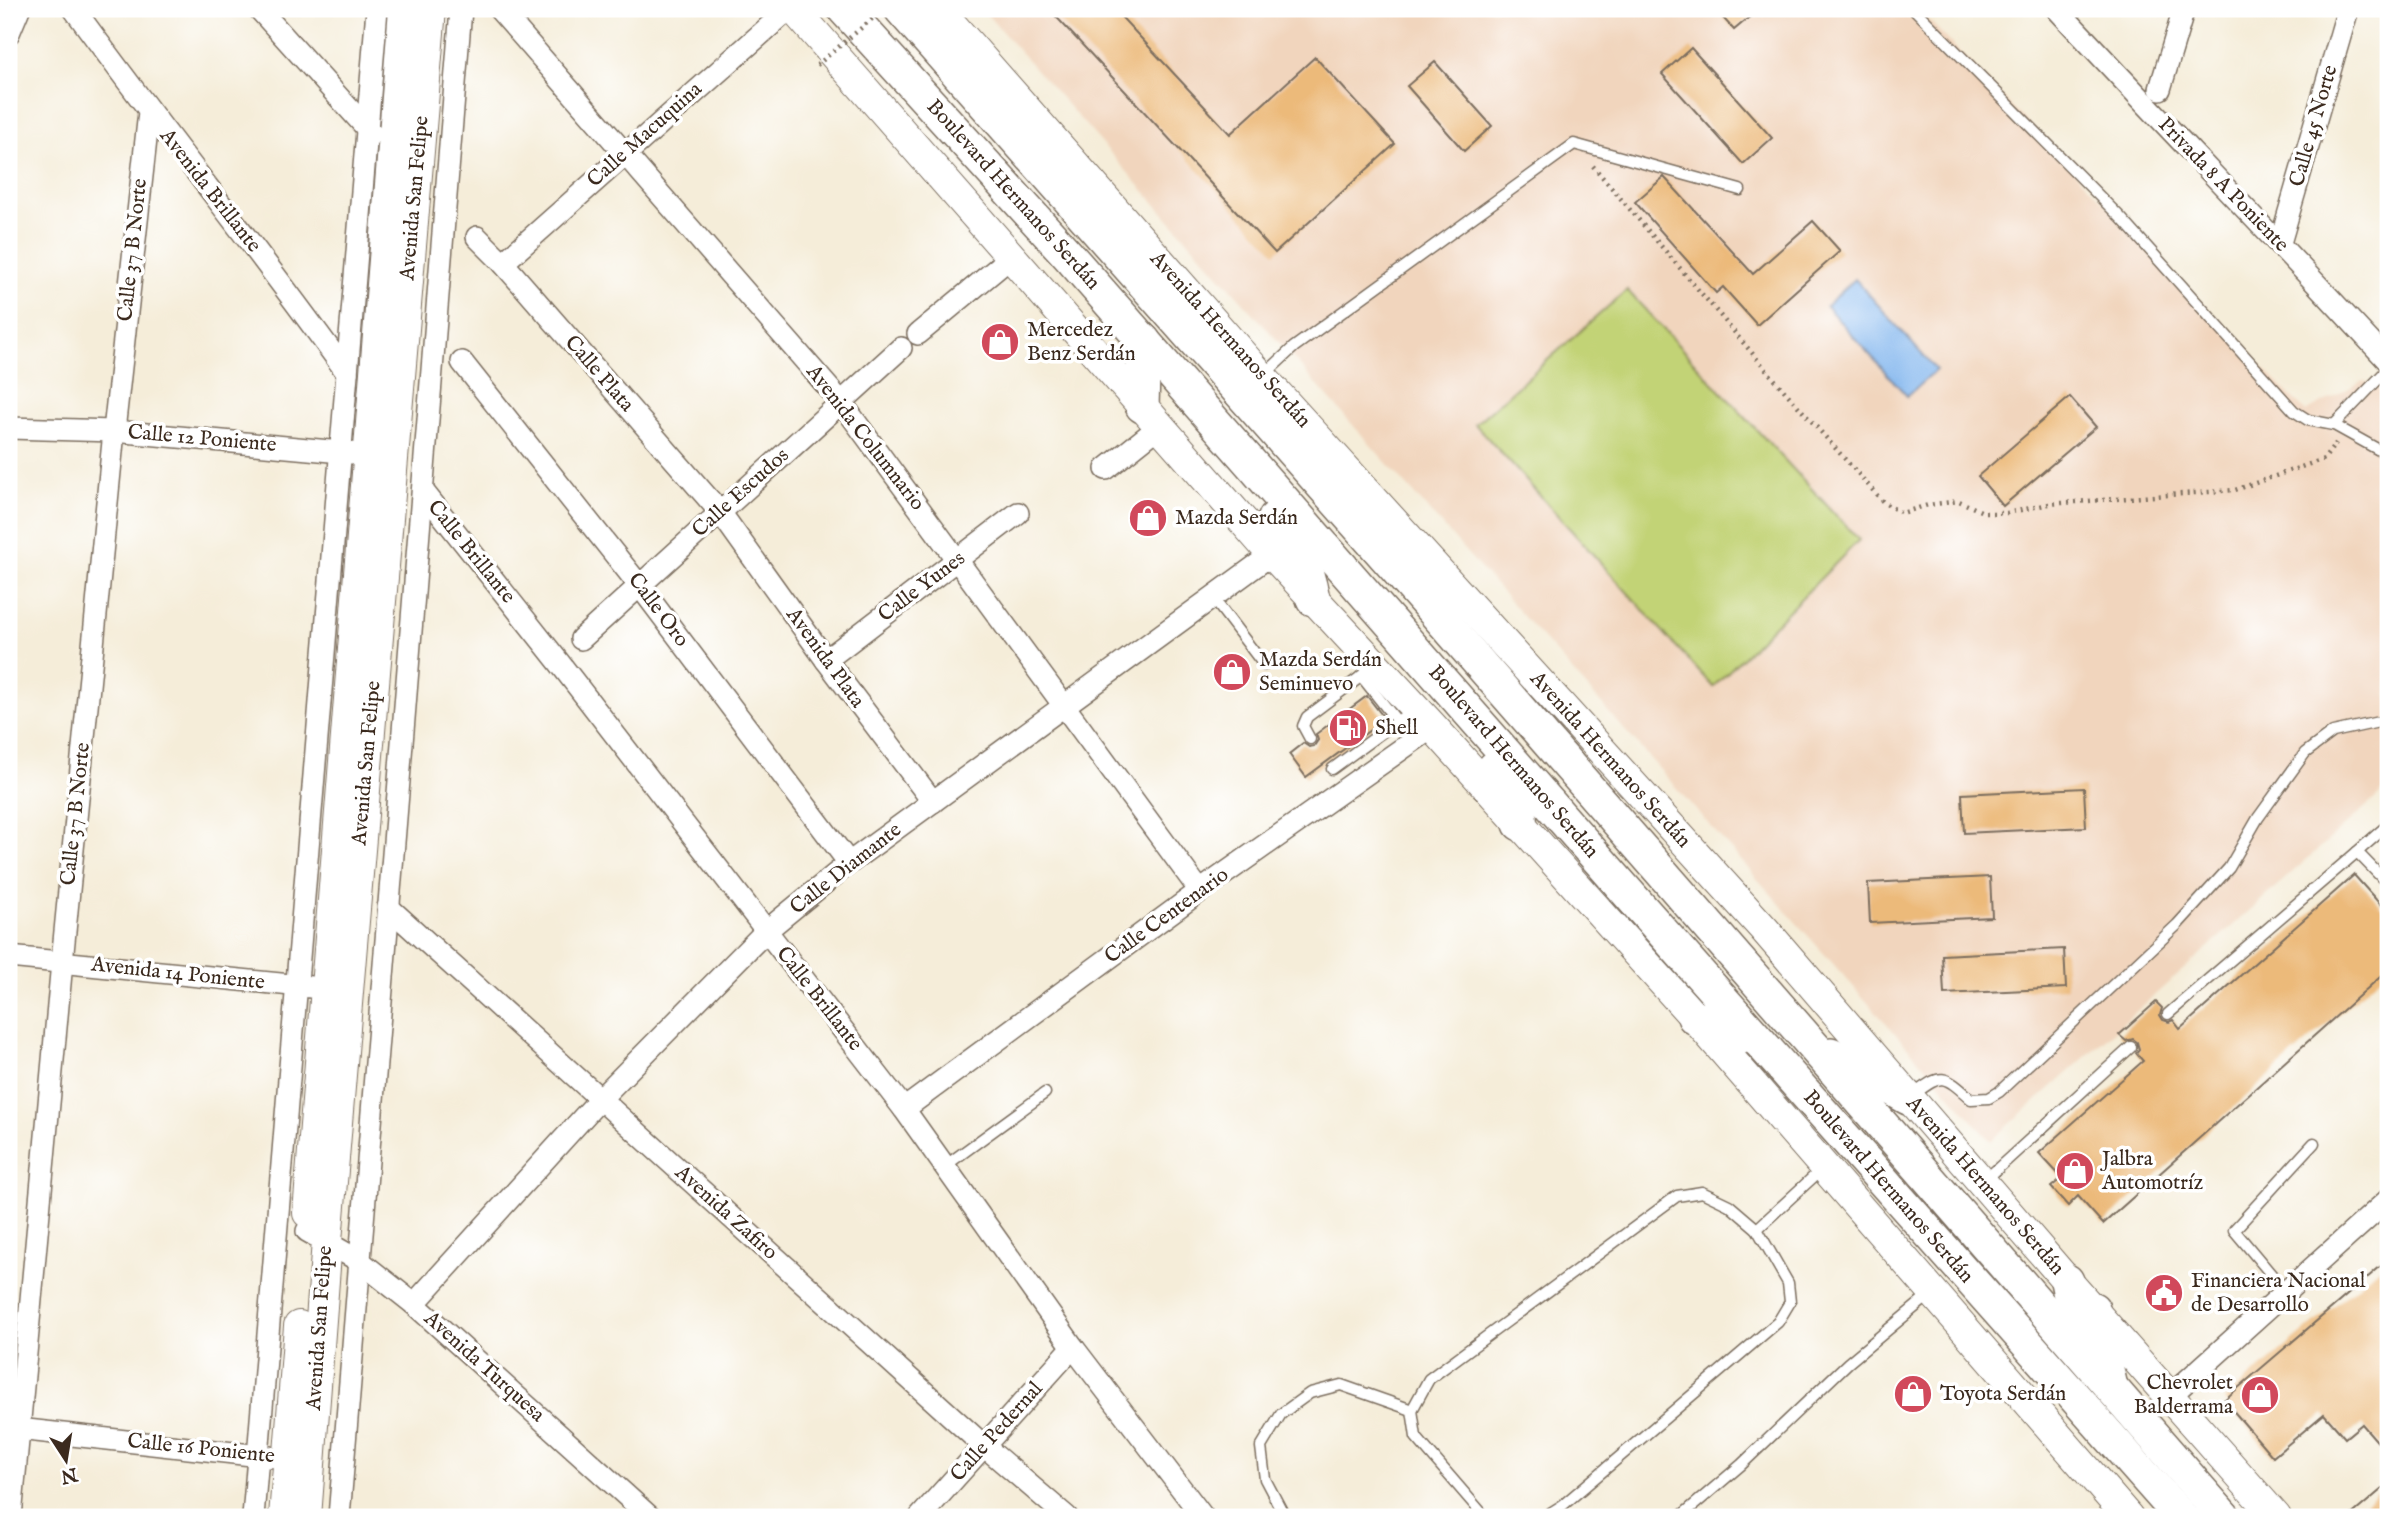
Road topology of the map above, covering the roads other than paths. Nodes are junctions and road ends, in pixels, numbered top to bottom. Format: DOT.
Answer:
graph roads {
  1 [pos="19,9"];
  2 [pos="74,9"];
  3 [pos="259,9"];
  4 [pos="377,9"];
  5 [pos="404,9"];
  6 [pos="431,9"];
  7 [pos="461,9"];
  8 [pos="499,9"];
  9 [pos="792,9"];
  10 [pos="844,9"];
  11 [pos="901,9"];
  12 [pos="939,9"];
  13 [pos="1914,9"];
  14 [pos="2057,9"];
  15 [pos="2184,9"];
  16 [pos="2348,9"];
  17 [pos="9,33"];
  18 [pos="2160,89"];
  19 [pos="149,112"];
  20 [pos="368,129"];
  21 [pos="625,153"];
  22 [pos="393,157"];
  23 [pos="416,184"];
  24 [pos="1740,190"];
  25 [pos="477,237"];
  26 [pos="2280,243"];
  27 [pos="1011,257"];
  28 [pos="503,263"];
  29 [pos="1144,341"];
  30 [pos="2388,361"];
  31 [pos="462,362"];
  32 [pos="2388,369"];
  33 [pos="347,373"];
  34 [pos="1262,377"];
  35 [pos="841,402"];
  36 [pos="1151,416"];
  37 [pos="2334,425"];
  38 [pos="9,428"];
  39 [pos="114,431"];
  40 [pos="368,454"];
  41 [pos="2388,455"];
  42 [pos="1106,469"];
  43 [pos="1258,471"];
  44 [pos="422,491"];
  45 [pos="720,512"];
  46 [pos="1018,513"];
  47 [pos="1272,554"];
  48 [pos="958,560"];
  49 [pos="639,584"];
  50 [pos="1213,598"];
  51 [pos="1313,599"];
  52 [pos="582,639"];
  53 [pos="825,660"];
  54 [pos="1264,665"];
  55 [pos="1368,671"];
  56 [pos="1452,692"];
  57 [pos="1065,706"];
  58 [pos="2388,720"];
  59 [pos="1415,724"];
  60 [pos="1310,738"];
  61 [pos="1345,790"];
  62 [pos="933,802"];
  63 [pos="1520,824"];
  64 [pos="2388,825"];
  65 [pos="2357,852"];
  66 [pos="849,863"];
  67 [pos="2388,884"];
  68 [pos="1200,891"];
  69 [pos="388,907"];
  70 [pos="766,931"];
  71 [pos="9,957"];
  72 [pos="62,962"];
  73 [pos="297,986"];
  74 [pos="337,990"];
  75 [pos="2168,1014"];
  76 [pos="1693,1017"];
  77 [pos="1758,1040"];
  78 [pos="1807,1040"];
  79 [pos="2131,1047"];
  80 [pos="1045,1093"];
  81 [pos="1908,1098"];
  82 [pos="600,1099"];
  83 [pos="904,1110"];
  84 [pos="2314,1143"];
  85 [pos="944,1166"];
  86 [pos="1823,1168"];
  87 [pos="1982,1182"];
  88 [pos="2388,1200"];
  89 [pos="1757,1229"];
  90 [pos="317,1236"];
  91 [pos="361,1262"];
  92 [pos="2067,1281"];
  93 [pos="2286,1292"];
  94 [pos="1932,1293"];
  95 [pos="414,1304"];
  96 [pos="2093,1309"];
  97 [pos="1073,1347"];
  98 [pos="2083,1357"];
  99 [pos="2111,1389"];
  100 [pos="2170,1396"];
  101 [pos="1412,1410"];
  102 [pos="2098,1423"];
  103 [pos="14,1428"];
  104 [pos="984,1446"];
  105 [pos="2070,1450"];
  106 [pos="258,1456"];
  107 [pos="300,1459"];
  108 [pos="12,1517"];
  109 [pos="253,1517"];
  110 [pos="284,1517"];
  111 [pos="306,1517"];
  112 [pos="338,1517"];
  113 [pos="650,1517"];
  114 [pos="920,1517"];
  115 [pos="1067,1517"];
  116 [pos="1203,1517"];
  117 [pos="1285,1517"];
  118 [pos="1485,1517"];
  119 [pos="1544,1517"];
  120 [pos="1680,1517"];
  121 [pos="2128,1517"];
  122 [pos="2181,1517"];
  123 [pos="2224,1517"];
  124 [pos="2276,1517"];
  1 -- 17 [label="street"];
  2 -- 19 [label="street, Avenida Brillante"];
  3 -- 20 [label="street"];
  4 -- 20 [label="street, Avenida San Felipe"];
  5 -- 22 [label="main road, Avenida San Felipe"];
  6 -- 23 [label="main road, Avenida San Felipe"];
  7 -- 44 [label="street, Avenida San Felipe"];
  8 -- 21 [label="street, Avenida Columnario"];
  9 -- 21 [label="street, Calle Macuquina"];
  9 -- 27 [label="main road"];
  10 -- 29 [label="main road, Boulevard Hermanos Serdán"];
  11 -- 78 [label="main road, Boulevard Hermanos Serdán"];
  12 -- 34 [label="main road, Avenida Hermanos Serdán"];
  13 -- 37 [label="lane"];
  14 -- 26 [label="street, Privada 8 A Poniente"];
  15 -- 18 [label="street"];
  16 -- 26 [label="street, Calle 45 Norte"];
  19 -- 33 [label="street, Avenida Brillante"];
  19 -- 39 [label="street, Calle 37 B Norte"];
  20 -- 22 [label="street"];
  20 -- 33 [label="street, Avenida San Felipe"];
  21 -- 28 [label="street, Calle Macuquina"];
  21 -- 35 [label="street, Avenida Columnario"];
  22 -- 23 [label="street"];
  22 -- 40 [label="main road, Avenida San Felipe"];
  23 -- 40 [label="main road, Avenida San Felipe"];
  24 -- 34 [label="lane"];
  25 -- 28 [label="street, Calle Plata"];
  26 -- 30 [label="street, Privada 8 A Poniente"];
  27 -- 35 [label="street, Calle Escudos"];
  27 -- 36 [label="main road"];
  28 -- 45 [label="street, Calle Plata"];
  29 -- 36 [label="main road"];
  29 -- 43 [label="main road, Boulevard Hermanos Serdán"];
  31 -- 49 [label="street, Calle Oro"];
  32 -- 37 [label="lane"];
  33 -- 40 [label="street, Avenida San Felipe"];
  34 -- 81 [label="main road, Avenida Hermanos Serdán"];
  35 -- 45 [label="street, Calle Escudos"];
  35 -- 48 [label="street, Avenida Columnario"];
  36 -- 42 [label="street"];
  36 -- 47 [label="main road"];
  37 -- 41 [label="lane"];
  38 -- 39 [label="street, Calle 12 Poniente"];
  39 -- 40 [label="street, Calle 12 Poniente"];
  39 -- 72 [label="street, Calle 37 B Norte"];
  40 -- 73 [label="street, Avenida San Felipe"];
  40 -- 74 [label="main road, Avenida San Felipe"];
  43 -- 51 [label="main road"];
  43 -- 56 [label="main road, Boulevard Hermanos Serdán"];
  44 -- 69 [label="street, Avenida San Felipe"];
  44 -- 70 [label="street, Calle Brillante"];
  45 -- 49 [label="street, Calle Escudos"];
  45 -- 53 [label="street, Avenida Plata"];
  46 -- 48 [label="street, Calle Yunes"];
  47 -- 50 [label="street, Calle Diamante"];
  47 -- 51 [label="main road"];
  48 -- 53 [label="street, Calle Yunes"];
  48 -- 57 [label="street, Avenida Columnario"];
  49 -- 52 [label="street, Calle Escudos"];
  49 -- 66 [label="street, Calle Oro"];
  50 -- 54 [label="lane"];
  50 -- 57 [label="street, Calle Diamante"];
  51 -- 55 [label="main road"];
  53 -- 62 [label="street, Avenida Plata"];
  55 -- 59 [label="main road"];
  55 -- 60 [label="lane"];
  56 -- 63 [label="main road"];
  56 -- 77 [label="main road, Boulevard Hermanos Serdán"];
  57 -- 62 [label="street, Calle Diamante"];
  57 -- 68 [label="street, Avenida Columnario"];
  58 -- 81 [label="lane"];
  59 -- 61 [label="street, Calle Centenario"];
  59 -- 61 [label="lane"];
  59 -- 63 [label="main road"];
  61 -- 68 [label="street, Calle Centenario"];
  62 -- 66 [label="street, Calle Diamante"];
  63 -- 76 [label="main road"];
  64 -- 65 [label="lane"];
  65 -- 67 [label="lane"];
  65 -- 75 [label="lane"];
  66 -- 70 [label="street, Calle Diamante"];
  68 -- 83 [label="street, Calle Centenario"];
  69 -- 82 [label="street, Avenida Zafiro"];
  69 -- 91 [label="street, Avenida San Felipe"];
  70 -- 82 [label="street, Calle Diamante"];
  70 -- 83 [label="street, Calle Brillante"];
  71 -- 72 [label="street, Avenida 14 Poniente"];
  72 -- 73 [label="street, Avenida 14 Poniente"];
  72 -- 103 [label="street, Calle 37 B Norte"];
  73 -- 74 [label="street, Avenida 14 Poniente"];
  73 -- 106 [label="street, Avenida San Felipe"];
  74 -- 90 [label="main road, Avenida San Felipe"];
  76 -- 77 [label="main road"];
  76 -- 86 [label="main road"];
  77 -- 102 [label="main road, Boulevard Hermanos Serdán"];
  78 -- 81 [label="main road"];
  78 -- 98 [label="main road, Boulevard Hermanos Serdán"];
  79 -- 87 [label="lane"];
  80 -- 85 [label="lane"];
  81 -- 87 [label="main road, Avenida Hermanos Serdán"];
  82 -- 95 [label="street, Calle Diamante"];
  82 -- 104 [label="street, Avenida Zafiro"];
  83 -- 85 [label="street, Calle Brillante"];
  84 -- 93 [label="lane"];
  85 -- 97 [label="street, Calle Brillante"];
  86 -- 89 [label="lane"];
  86 -- 94 [label="main road"];
  87 -- 92 [label="main road, Avenida Hermanos Serdán"];
  88 -- 93 [label="street"];
  89 -- 101 [label="lane"];
  89 -- 119 [label="lane"];
  90 -- 91 [label="street, Avenida Turquesa"];
  90 -- 107 [label="main road, Avenida San Felipe"];
  91 -- 95 [label="street, Avenida Turquesa"];
  91 -- 112 [label="street, Avenida San Felipe"];
  92 -- 96 [label="main road, Avenida Hermanos Serdán"];
  92 -- 98 [label="main road"];
  93 -- 100 [label="street"];
  94 -- 105 [label="main road"];
  94 -- 120 [label="lane"];
  95 -- 113 [label="street, Avenida Turquesa"];
  96 -- 99 [label="main road"];
  96 -- 100 [label="main road, Avenida Hermanos Serdán"];
  97 -- 104 [label="street, Calle Pedernal"];
  97 -- 116 [label="street, Calle Brillante"];
  98 -- 99 [label="main road, Boulevard Hermanos Serdán"];
  99 -- 123 [label="main road, Boulevard Hermanos Serdán"];
  100 -- 124 [label="main road, Avenida Hermanos Serdán"];
  101 -- 117 [label="lane"];
  101 -- 118 [label="lane"];
  102 -- 105 [label="main road"];
  102 -- 122 [label="main road, Boulevard Hermanos Serdán"];
  103 -- 106 [label="street, Calle 16 Poniente"];
  103 -- 108 [label="street, Calle 37 B Norte"];
  104 -- 114 [label="street, Calle Pedernal"];
  104 -- 115 [label="street, Avenida Zafiro"];
  105 -- 121 [label="main road"];
  106 -- 107 [label="street, Calle 16 Poniente"];
  106 -- 109 [label="street, Avenida San Felipe"];
  107 -- 110 [label="main road, Avenida San Felipe"];
  107 -- 111 [label="main road, Avenida San Felipe"];
}
